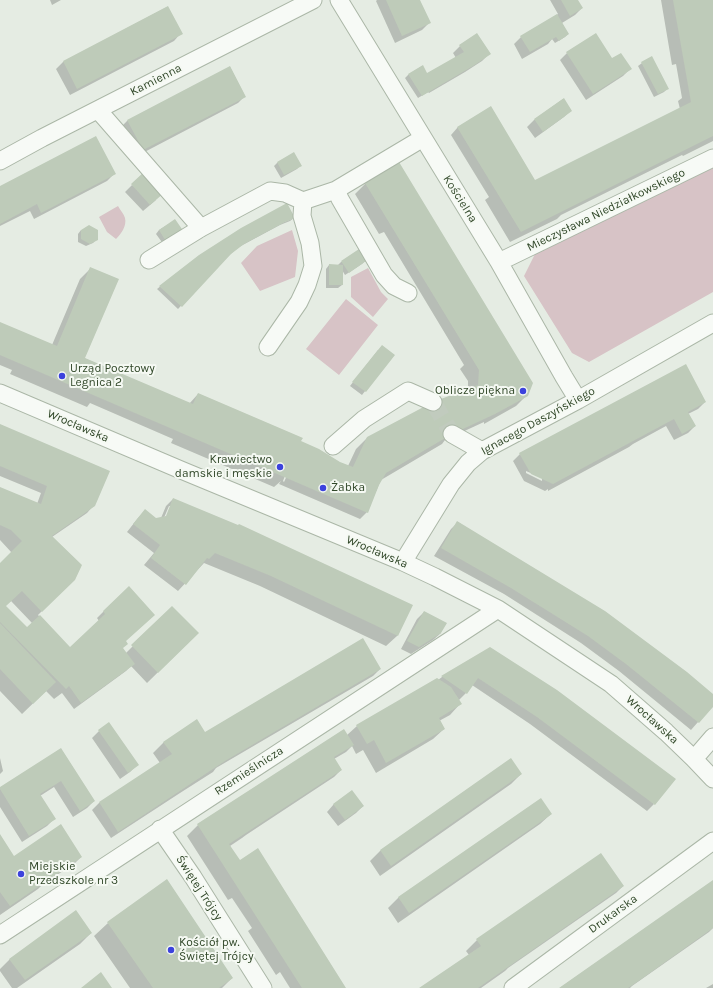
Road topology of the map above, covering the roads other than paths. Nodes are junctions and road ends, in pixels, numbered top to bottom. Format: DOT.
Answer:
graph roads {
  1 [pos="313,0"];
  2 [pos="339,0"];
  3 [pos="98,110"];
  4 [pos="423,138"];
  5 [pos="713,158"];
  6 [pos="0,161"];
  7 [pos="336,190"];
  8 [pos="303,201"];
  9 [pos="201,228"];
  10 [pos="149,260"];
  11 [pos="499,262"];
  12 [pos="408,293"];
  13 [pos="713,324"];
  14 [pos="268,347"];
  15 [pos="0,393"];
  16 [pos="578,400"];
  17 [pos="433,402"];
  18 [pos="452,434"];
  19 [pos="333,446"];
  20 [pos="482,451"];
  21 [pos="403,562"];
  22 [pos="498,609"];
  23 [pos="713,737"];
  24 [pos="694,758"];
  25 [pos="713,779"];
  26 [pos="160,829"];
  27 [pos="713,841"];
  28 [pos="0,935"];
  29 [pos="264,988"];
  30 [pos="513,988"];
  1 -- 3 [label="street, Kamienna"];
  2 -- 4 [label="street, Kościelna"];
  3 -- 6 [label="street, Kamienna"];
  3 -- 9 [label="street"];
  4 -- 7 [label="street"];
  4 -- 11 [label="street, Kościelna"];
  5 -- 11 [label="street, Mieczysława Niedziałkowskiego"];
  7 -- 8 [label="street"];
  7 -- 12 [label="street"];
  8 -- 9 [label="street"];
  8 -- 14 [label="street"];
  9 -- 10 [label="street"];
  11 -- 16 [label="street, Kościelna"];
  13 -- 16 [label="street, Ignacego Daszyńskiego"];
  15 -- 21 [label="street, Wrocławska"];
  16 -- 20 [label="street, Ignacego Daszyńskiego"];
  17 -- 19 [label="street"];
  18 -- 20 [label="street"];
  20 -- 21 [label="street, Ignacego Daszyńskiego"];
  21 -- 22 [label="street, Wrocławska"];
  22 -- 24 [label="street, Wrocławska"];
  22 -- 26 [label="street, Rzemieślnicza"];
  23 -- 24 [label="street"];
  24 -- 25 [label="street, Wrocławska"];
  26 -- 28 [label="street, Rzemieślnicza"];
  26 -- 29 [label="street, Świętej Trójcy"];
  27 -- 30 [label="street, Drukarska"];
}
